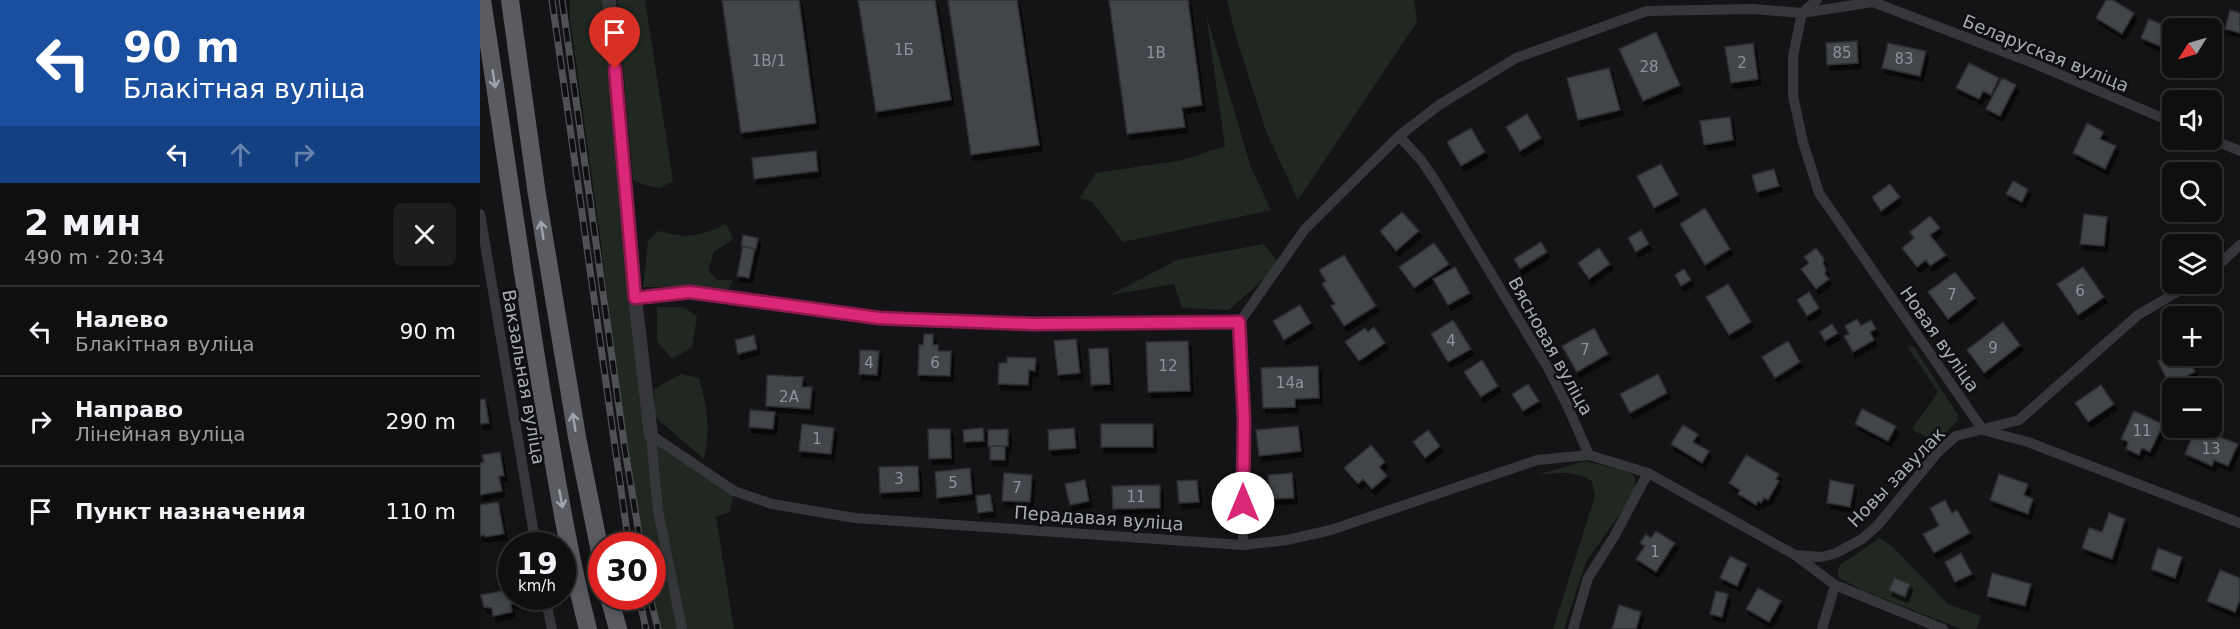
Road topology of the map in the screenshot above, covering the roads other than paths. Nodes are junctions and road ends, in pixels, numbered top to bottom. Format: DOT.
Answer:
graph roads {
  1 [pos="482,0"];
  2 [pos="510,0"];
  3 [pos="609,0"];
  4 [pos="1817,0"];
  5 [pos="1872,1"];
  6 [pos="1802,13"];
  7 [pos="2162,118"];
  8 [pos="1399,136"];
  9 [pos="2222,144"];
  10 [pos="2240,151"];
  11 [pos="480,214"];
  12 [pos="2240,245"];
  13 [pos="2222,262"];
  14 [pos="484,275"];
  15 [pos="2174,294"];
  16 [pos="635,298"];
  17 [pos="1239,322"];
  18 [pos="1983,430"];
  19 [pos="651,435"];
  20 [pos="1589,455"];
  21 [pos="1648,473"];
  22 [pos="2240,523"];
  23 [pos="533,532"];
  24 [pos="596,532"];
  25 [pos="1242,545"];
  26 [pos="1795,555"];
  27 [pos="1835,585"];
  28 [pos="548,610"];
  29 [pos="613,610"];
  30 [pos="552,629"];
  31 [pos="588,629"];
  32 [pos="618,629"];
  33 [pos="682,629"];
  34 [pos="1573,629"];
  35 [pos="1822,629"];
  36 [pos="1943,629"];
  1 -- 31 [label="highway, one-way"];
  24 -- 2 [label="highway, one-way"];
  3 -- 16 [label="street"];
  4 -- 6 [label="street"];
  5 -- 6 [label="street, Беларуская вуліца"];
  5 -- 7 [label="street, Беларуская вуліца"];
  6 -- 8 [label="street, Беларуская вуліца"];
  6 -- 18 [label="street, Новая вуліца"];
  8 -- 17 [label="street, Беларуская вуліца"];
  8 -- 20 [label="street, Вясновая вуліца"];
  9 -- 10 [label="street"];
  11 -- 14 [label="street, Вакзальная вуліца"];
  12 -- 13 [label="street"];
  14 -- 23 [label="street, Вакзальная вуліца"];
  15 -- 18 [label="street, Новы завулак"];
  16 -- 17 [label="street"];
  16 -- 19 [label="street"];
  17 -- 25 [label="street"];
  18 -- 22 [label="street"];
  18 -- 26 [label="street, Новы завулак"];
  19 -- 25 [label="street, Перадавая вуліца"];
  19 -- 33 [label="street"];
  20 -- 21 [label="street"];
  20 -- 25 [label="street, Перадавая вуліца"];
  21 -- 26 [label="street"];
  21 -- 34 [label="street"];
  26 -- 27 [label="street"];
  27 -- 35 [label="street"];
  27 -- 36 [label="street"];
  28 -- 30 [label="street"];
  29 -- 32 [label="highway"];
}
